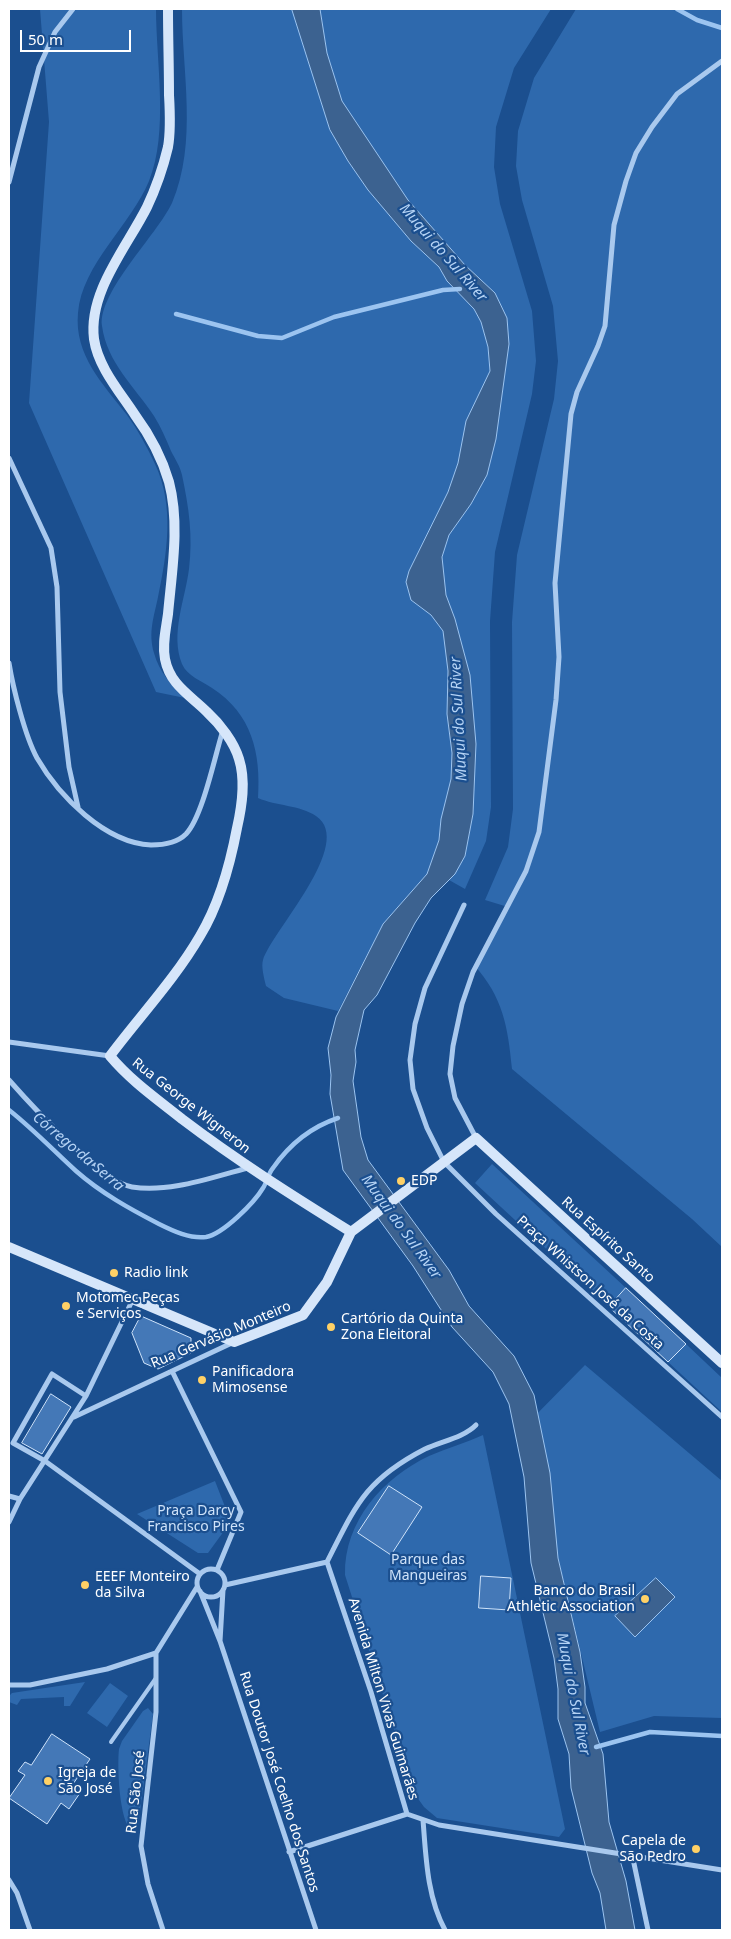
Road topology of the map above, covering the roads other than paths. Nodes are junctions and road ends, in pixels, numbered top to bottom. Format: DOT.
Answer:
graph roads {
  1 [pos="73,9"];
  2 [pos="168,9"];
  3 [pos="722,61"];
  4 [pos="9,182"];
  5 [pos="9,458"];
  6 [pos="9,663"];
  7 [pos="224,730"];
  8 [pos="78,808"];
  9 [pos="464,905"];
  10 [pos="9,1042"];
  11 [pos="110,1056"];
  12 [pos="9,1080"];
  13 [pos="476,1138"];
  14 [pos="444,1162"];
  15 [pos="248,1168"];
  16 [pos="351,1232"];
  17 [pos="9,1247"];
  18 [pos="133,1299"];
  19 [pos="234,1342"];
  20 [pos="722,1362"];
  21 [pos="172,1371"];
  22 [pos="86,1396"];
  23 [pos="722,1417"];
  24 [pos="72,1418"];
  25 [pos="476,1425"];
  26 [pos="45,1461"];
  27 [pos="9,1496"];
  28 [pos="20,1499"];
  29 [pos="9,1522"];
  30 [pos="327,1562"];
  31 [pos="217,1570"];
  32 [pos="200,1574"];
  33 [pos="224,1588"];
  34 [pos="198,1589"];
  35 [pos="220,1641"];
  36 [pos="156,1653"];
  37 [pos="158,1676"];
  38 [pos="9,1685"];
  39 [pos="111,1742"];
  40 [pos="406,1814"];
  41 [pos="423,1820"];
  42 [pos="289,1852"];
  43 [pos="632,1854"];
  44 [pos="722,1870"];
  45 [pos="9,1880"];
  46 [pos="30,1930"];
  47 [pos="163,1930"];
  48 [pos="316,1930"];
  49 [pos="445,1930"];
  50 [pos="648,1930"];
  1 -- 4 [label="street"];
  2 -- 7 [label="main road"];
  3 -- 13 [label="street"];
  5 -- 8 [label="street"];
  6 -- 8 [label="street"];
  7 -- 8 [label="street"];
  7 -- 11 [label="main road"];
  9 -- 14 [label="street"];
  10 -- 11 [label="street"];
  11 -- 15 [label="main road, Rua George Wigneron"];
  12 -- 15 [label="street"];
  13 -- 14 [label="main road"];
  13 -- 20 [label="main road, Rua Espírito Santo"];
  14 -- 16 [label="main road"];
  14 -- 23 [label="street, Praça Whistson José da Costa"];
  15 -- 16 [label="main road, Rua George Wigneron"];
  16 -- 19 [label="main road, Rua Gervásio Monteiro"];
  17 -- 18 [label="main road"];
  18 -- 19 [label="main road"];
  18 -- 22 [label="street"];
  19 -- 21 [label="street, Rua Gervásio Monteiro"];
  21 -- 24 [label="street, Rua Gervásio Monteiro"];
  21 -- 31 [label="street"];
  22 -- 24 [label="street"];
  22 -- 26 [label="street"];
  24 -- 26 [label="street"];
  25 -- 30 [label="street"];
  26 -- 28 [label="street"];
  26 -- 32 [label="street"];
  27 -- 28 [label="street"];
  28 -- 29 [label="street"];
  30 -- 33 [label="street"];
  30 -- 40 [label="street, Avenida Milton Vivas Guimarães"];
  31 -- 32 [label="street"];
  31 -- 33 [label="street"];
  32 -- 34 [label="street"];
  33 -- 34 [label="street"];
  33 -- 35 [label="street, Rua Doutor José Coelho dos Santos"];
  34 -- 35 [label="street, Rua Doutor José Coelho dos Santos"];
  34 -- 36 [label="street"];
  35 -- 42 [label="street, Rua Doutor José Coelho dos Santos"];
  36 -- 37 [label="street, Rua São José"];
  36 -- 38 [label="street"];
  37 -- 39 [label="lane"];
  37 -- 47 [label="street, Rua São José"];
  40 -- 41 [label="street, Avenida Milton Vivas Guimarães"];
  40 -- 42 [label="street"];
  41 -- 43 [label="street, Avenida Milton Vivas Guimarães"];
  41 -- 49 [label="street"];
  42 -- 48 [label="street, Rua Doutor José Coelho dos Santos"];
  43 -- 44 [label="street, Avenida Milton Vivas Guimarães"];
  43 -- 50 [label="street"];
  45 -- 46 [label="street"];
}
